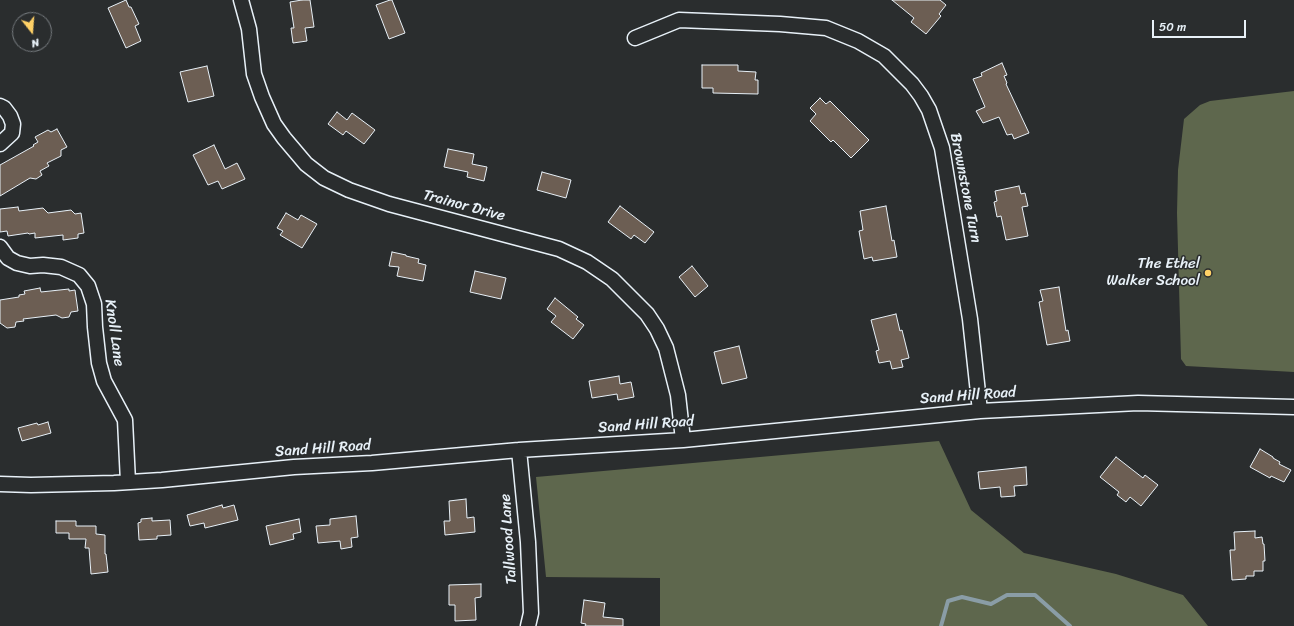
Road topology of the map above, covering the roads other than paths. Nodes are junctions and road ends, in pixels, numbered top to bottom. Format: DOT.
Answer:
graph roads {
  1 [pos="241,0"];
  2 [pos="635,38"];
  3 [pos="0,106"];
  4 [pos="0,144"];
  5 [pos="0,247"];
  6 [pos="1294,407"];
  7 [pos="980,411"];
  8 [pos="683,440"];
  9 [pos="519,450"];
  10 [pos="128,482"];
  11 [pos="0,484"];
  12 [pos="528,626"];
  1 -- 8 [label="street, Trainor Drive"];
  2 -- 7 [label="street, Brownstone Turn"];
  3 -- 4 [label="street"];
  5 -- 10 [label="street, Knoll Lane"];
  6 -- 7 [label="street, Sand Hill Road"];
  7 -- 8 [label="street, Sand Hill Road"];
  8 -- 9 [label="street, Sand Hill Road"];
  9 -- 10 [label="street, Sand Hill Road"];
  9 -- 12 [label="street, Tallwood Lane"];
  10 -- 11 [label="street, Sand Hill Road"];
}
